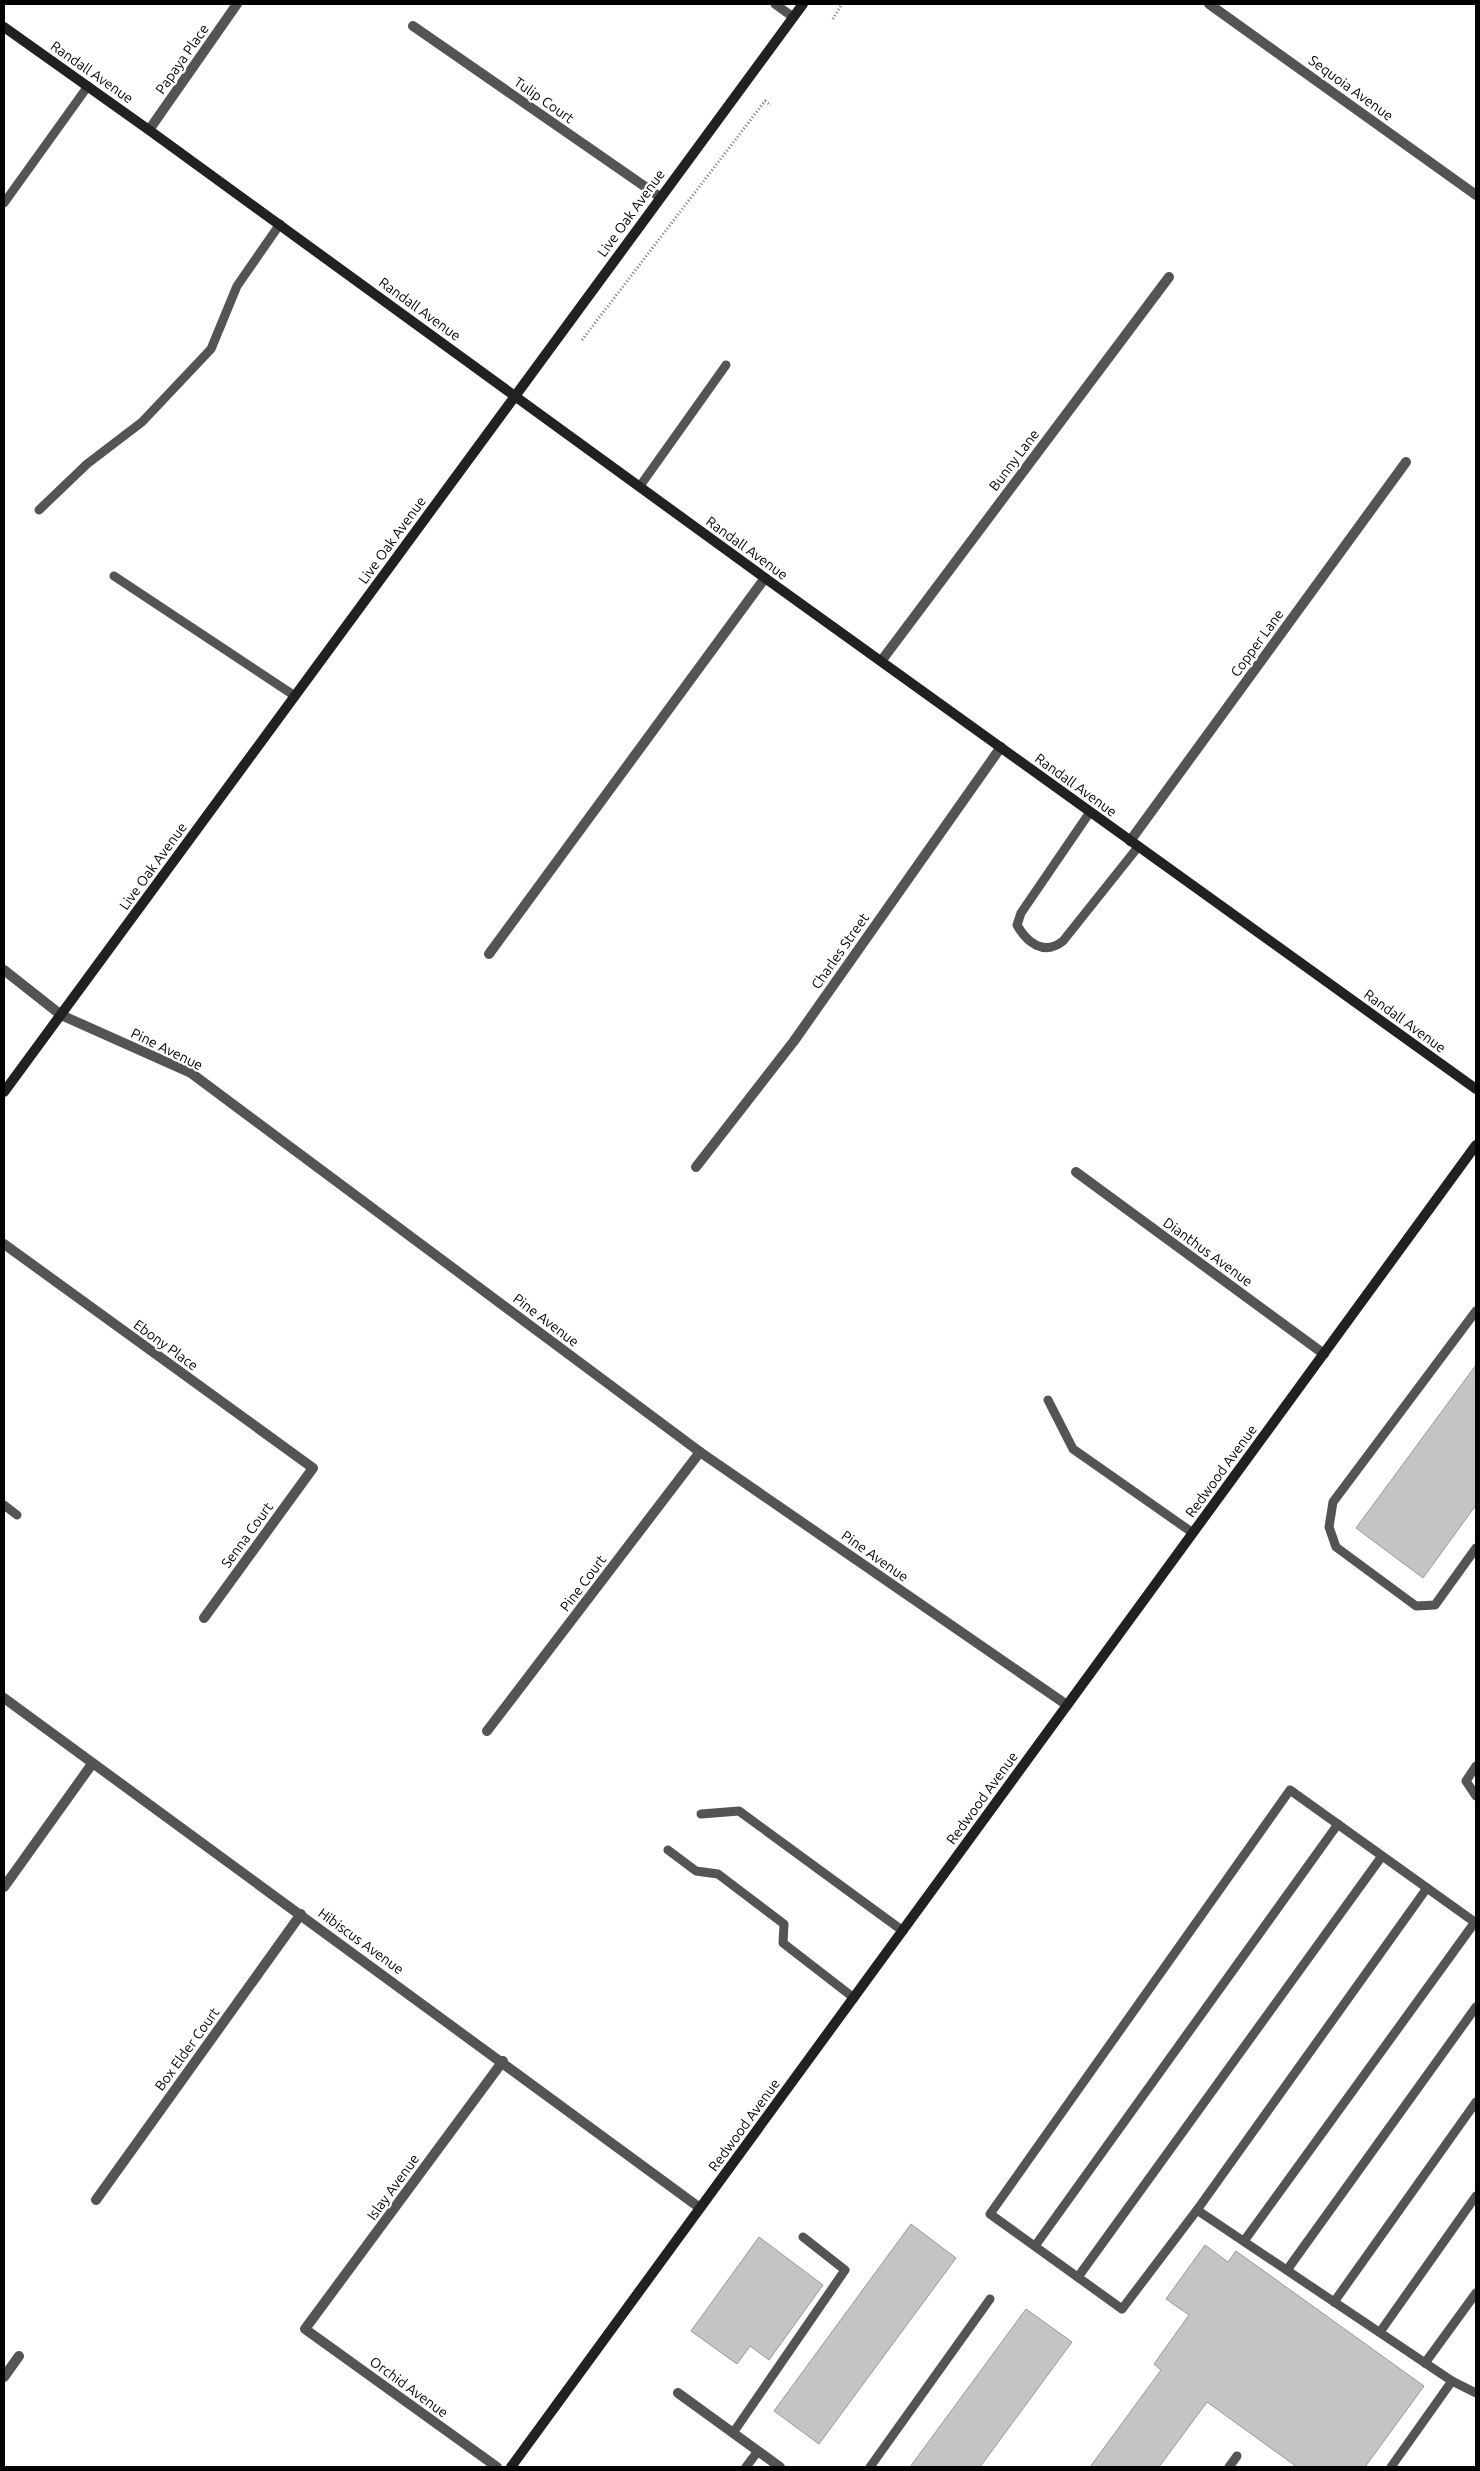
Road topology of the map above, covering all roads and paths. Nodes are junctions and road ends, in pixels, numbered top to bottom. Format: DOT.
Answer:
graph roads {
  1 [pos="237,4"];
  2 [pos="775,4"];
  3 [pos="803,4"];
  4 [pos="842,4"];
  5 [pos="1209,4"];
  6 [pos="793,17"];
  7 [pos="833,19"];
  8 [pos="413,26"];
  9 [pos="4,27"];
  10 [pos="88,86"];
  11 [pos="771,105"];
  12 [pos="149,130"];
  13 [pos="1476,195"];
  14 [pos="660,196"];
  15 [pos="4,203"];
  16 [pos="280,224"];
  17 [pos="1169,277"];
  18 [pos="582,340"];
  19 [pos="726,365"];
  20 [pos="515,395"];
  21 [pos="1406,462"];
  22 [pos="640,486"];
  23 [pos="39,510"];
  24 [pos="114,576"];
  25 [pos="765,578"];
  26 [pos="882,660"];
  27 [pos="295,696"];
  28 [pos="1001,747"];
  29 [pos="1090,812"];
  30 [pos="1134,844"];
  31 [pos="490,954"];
  32 [pos="4,970"];
  33 [pos="61,1015"];
  34 [pos="1476,1089"];
  35 [pos="4,1092"];
  36 [pos="1476,1145"];
  37 [pos="696,1167"];
  38 [pos="1076,1172"];
  39 [pos="4,1244"];
  40 [pos="1476,1311"];
  41 [pos="1324,1354"];
  42 [pos="1048,1400"];
  43 [pos="700,1452"];
  44 [pos="312,1468"];
  45 [pos="4,1505"];
  46 [pos="17,1515"];
  47 [pos="1193,1533"];
  48 [pos="1476,1548"];
  49 [pos="204,1618"];
  50 [pos="4,1698"];
  51 [pos="1067,1705"];
  52 [pos="487,1731"];
  53 [pos="92,1764"];
  54 [pos="1476,1766"];
  55 [pos="1476,1796"];
  56 [pos="701,1814"];
  57 [pos="1338,1824"];
  58 [pos="668,1850"];
  59 [pos="1382,1856"];
  60 [pos="4,1886"];
  61 [pos="1427,1888"];
  62 [pos="301,1914"];
  63 [pos="1476,1922"];
  64 [pos="903,1931"];
  65 [pos="854,1998"];
  66 [pos="1476,2007"];
  67 [pos="503,2061"];
  68 [pos="1476,2102"];
  69 [pos="1476,2196"];
  70 [pos="96,2200"];
  71 [pos="700,2208"];
  72 [pos="1197,2210"];
  73 [pos="803,2236"];
  74 [pos="1244,2241"];
  75 [pos="1035,2246"];
  76 [pos="1287,2270"];
  77 [pos="1078,2277"];
  78 [pos="1476,2293"];
  79 [pos="990,2299"];
  80 [pos="1334,2302"];
  81 [pos="305,2329"];
  82 [pos="1380,2332"];
  83 [pos="19,2356"];
  84 [pos="1426,2363"];
  85 [pos="4,2377"];
  86 [pos="1452,2381"];
  87 [pos="1475,2390"];
  88 [pos="678,2393"];
  89 [pos="733,2433"];
  90 [pos="758,2451"];
  91 [pos="1237,2456"];
  92 [pos="497,2467"];
  93 [pos="511,2467"];
  94 [pos="746,2467"];
  95 [pos="780,2467"];
  96 [pos="870,2467"];
  97 [pos="1229,2467"];
  98 [pos="1391,2467"];
  1 -- 12 [label="street, Papaya Place"];
  2 -- 6 [label="lane"];
  3 -- 6 [label="street, Live Oak Avenue"];
  4 -- 7 [label="path"];
  5 -- 13 [label="street, Sequoia Avenue"];
  6 -- 14 [label="street, Live Oak Avenue"];
  8 -- 14 [label="street, Tulip Court"];
  9 -- 10 [label="street, Randall Avenue"];
  10 -- 12 [label="street, Randall Avenue"];
  10 -- 15 [label="lane"];
  11 -- 18 [label="path"];
  12 -- 16 [label="street, Randall Avenue"];
  14 -- 20 [label="street, Live Oak Avenue"];
  16 -- 20 [label="street, Randall Avenue"];
  16 -- 23 [label="lane"];
  17 -- 26 [label="street, Bunny Lane"];
  19 -- 22 [label="lane"];
  20 -- 22 [label="street, Randall Avenue"];
  20 -- 27 [label="street, Live Oak Avenue"];
  21 -- 30 [label="street, Copper Lane"];
  22 -- 25 [label="street, Randall Avenue"];
  24 -- 27 [label="lane"];
  25 -- 26 [label="street, Randall Avenue"];
  25 -- 31 [label="street"];
  26 -- 28 [label="street, Randall Avenue"];
  27 -- 33 [label="street, Live Oak Avenue"];
  28 -- 29 [label="street, Randall Avenue"];
  28 -- 37 [label="street, Charles Street"];
  29 -- 30 [label="street, Randall Avenue"];
  29 -- 30 [label="lane"];
  30 -- 34 [label="street, Randall Avenue"];
  32 -- 33 [label="street, Pine Avenue"];
  33 -- 35 [label="street, Live Oak Avenue"];
  33 -- 43 [label="street, Pine Avenue"];
  36 -- 41 [label="street, Redwood Avenue"];
  38 -- 41 [label="street, Dianthus Avenue"];
  39 -- 44 [label="street, Ebony Place"];
  40 -- 48 [label="lane"];
  41 -- 47 [label="street, Redwood Avenue"];
  42 -- 47 [label="lane"];
  43 -- 51 [label="street, Pine Avenue"];
  43 -- 52 [label="street, Pine Court"];
  44 -- 49 [label="street, Senna Court"];
  45 -- 46 [label="lane"];
  47 -- 51 [label="street, Redwood Avenue"];
  50 -- 53 [label="street, Hibiscus Avenue"];
  51 -- 64 [label="street, Redwood Avenue"];
  53 -- 60 [label="street"];
  53 -- 62 [label="street, Hibiscus Avenue"];
  54 -- 55 [label="lane"];
  56 -- 64 [label="lane"];
  57 -- 59 [label="lane"];
  57 -- 75 [label="lane"];
  57 -- 75 [label="lane"];
  58 -- 65 [label="lane"];
  59 -- 61 [label="lane"];
  59 -- 77 [label="lane"];
  61 -- 63 [label="lane"];
  61 -- 72 [label="lane"];
  62 -- 67 [label="street, Hibiscus Avenue"];
  62 -- 70 [label="street, Box Elder Court"];
  63 -- 74 [label="lane"];
  64 -- 65 [label="street, Redwood Avenue"];
  65 -- 71 [label="street, Redwood Avenue"];
  66 -- 76 [label="lane"];
  67 -- 71 [label="street, Hibiscus Avenue"];
  67 -- 81 [label="street, Islay Avenue"];
  68 -- 80 [label="lane"];
  69 -- 82 [label="lane"];
  71 -- 93 [label="street, Redwood Avenue"];
  72 -- 74 [label="lane"];
  72 -- 77 [label="lane"];
  73 -- 89 [label="lane"];
  74 -- 76 [label="lane"];
  75 -- 77 [label="lane"];
  76 -- 80 [label="lane"];
  78 -- 84 [label="lane"];
  79 -- 96 [label="lane"];
  80 -- 82 [label="lane"];
  81 -- 92 [label="street, Orchid Avenue"];
  82 -- 84 [label="lane"];
  83 -- 85 [label="street"];
  84 -- 86 [label="lane"];
  86 -- 87 [label="lane"];
  86 -- 98 [label="lane"];
  88 -- 89 [label="street"];
  89 -- 90 [label="street"];
  90 -- 94 [label="lane"];
  90 -- 95 [label="street"];
  91 -- 97 [label="lane"];
}
